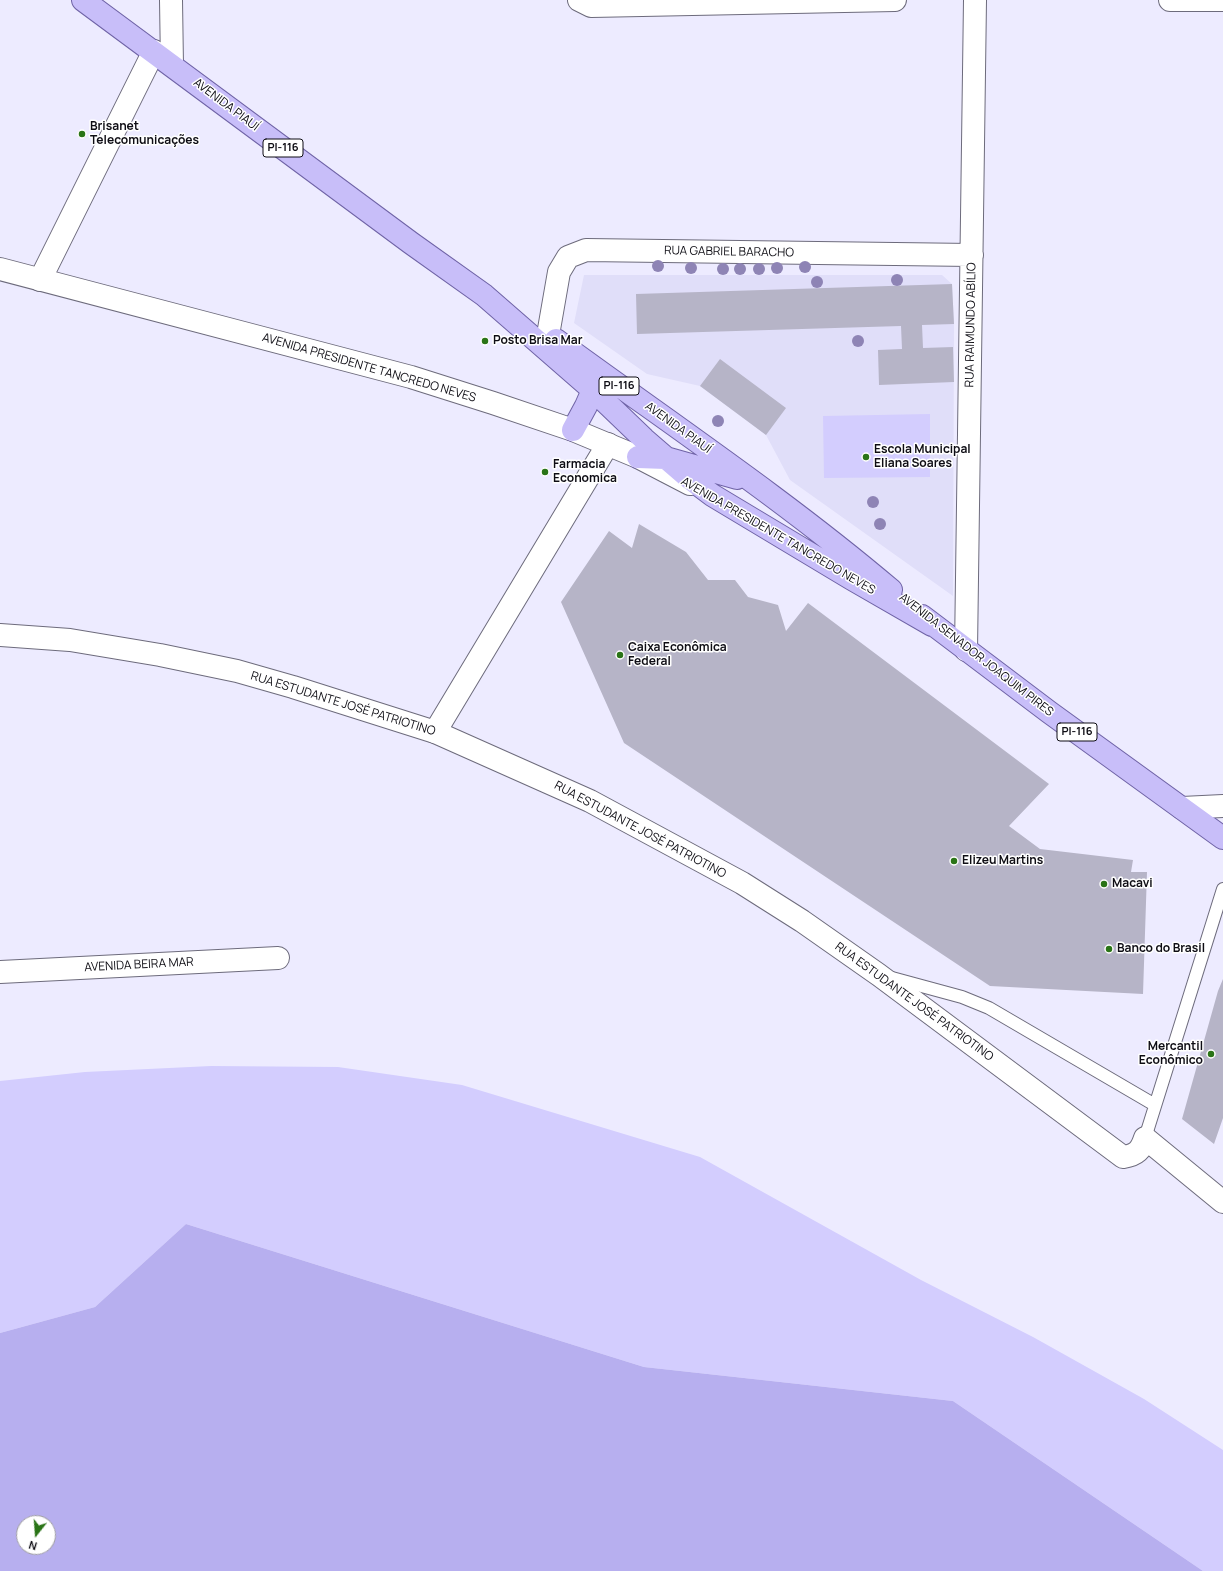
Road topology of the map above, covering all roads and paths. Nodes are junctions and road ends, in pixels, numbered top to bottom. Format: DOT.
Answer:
graph roads {
  1 [pos="83,0"];
  2 [pos="171,0"];
  3 [pos="579,0"];
  4 [pos="895,0"];
  5 [pos="975,0"];
  6 [pos="1170,0"];
  7 [pos="1223,0"];
  8 [pos="154,51"];
  9 [pos="172,65"];
  10 [pos="972,255"];
  11 [pos="0,269"];
  12 [pos="40,280"];
  13 [pos="484,296"];
  14 [pos="548,335"];
  15 [pos="593,390"];
  16 [pos="573,430"];
  17 [pos="608,444"];
  18 [pos="638,457"];
  19 [pos="666,458"];
  20 [pos="752,482"];
  21 [pos="712,495"];
  22 [pos="932,625"];
  23 [pos="0,635"];
  24 [pos="966,650"];
  25 [pos="435,732"];
  26 [pos="1223,806"];
  27 [pos="1182,808"];
  28 [pos="1223,838"];
  29 [pos="1223,889"];
  30 [pos="278,958"];
  31 [pos="0,972"];
  32 [pos="879,975"];
  33 [pos="1155,1105"];
  34 [pos="1145,1138"];
  35 [pos="1223,1202"];
  1 -- 8 [label="main road, AVENIDA PIAUÍ / PI-116"];
  2 -- 9 [label="street"];
  3 -- 4 [label="street"];
  5 -- 10 [label="street, RUA RAIMUNDO ABÍLIO"];
  6 -- 7 [label="street"];
  8 -- 9 [label="main road, AVENIDA PIAUÍ / PI-116"];
  8 -- 12 [label="street"];
  9 -- 13 [label="main road, AVENIDA PIAUÍ / PI-116"];
  10 -- 14 [label="street, RUA GABRIEL BARACHO"];
  10 -- 24 [label="street, RUA RAIMUNDO ABÍLIO"];
  11 -- 12 [label="street, AVENIDA PRESIDENTE TANCREDO NEVES"];
  12 -- 16 [label="street, AVENIDA PRESIDENTE TANCREDO NEVES"];
  13 -- 14 [label="main road, AVENIDA PIAUÍ / PI-116"];
  13 -- 15 [label="main road, AVENIDA PIAUÍ / PI-116"];
  14 -- 20 [label="main road, AVENIDA PIAUÍ / PI-116"];
  15 -- 16 [label="main road"];
  15 -- 19 [label="main road, AVENIDA PIAUÍ / PI-116"];
  16 -- 17 [label="street, AVENIDA PRESIDENTE TANCREDO NEVES"];
  17 -- 18 [label="street, AVENIDA PRESIDENTE TANCREDO NEVES"];
  17 -- 25 [label="street"];
  18 -- 19 [label="main road, PI-116"];
  18 -- 21 [label="street, AVENIDA PRESIDENTE TANCREDO NEVES"];
  19 -- 20 [label="main road, PI-116"];
  19 -- 21 [label="main road, AVENIDA PIAUÍ / PI-116"];
  20 -- 22 [label="main road, AVENIDA SENADOR JOAQUIM PIRES / PI-116"];
  21 -- 22 [label="main road, AVENIDA PRESIDENTE TANCREDO NEVES"];
  22 -- 24 [label="main road, AVENIDA SENADOR JOAQUIM PIRES / PI-116"];
  23 -- 25 [label="street, RUA ESTUDANTE JOSÉ PATRIOTINO"];
  24 -- 27 [label="main road, AVENIDA SENADOR JOAQUIM PIRES / PI-116"];
  25 -- 32 [label="street, RUA ESTUDANTE JOSÉ PATRIOTINO"];
  26 -- 27 [label="street"];
  27 -- 28 [label="main road, AVENIDA SENADOR JOAQUIM PIRES / PI-116"];
  29 -- 33 [label="lane, RUA ESTUDANTE JOSÉ PATRIOTINO"];
  30 -- 31 [label="street, AVENIDA BEIRA MAR"];
  32 -- 33 [label="lane"];
  32 -- 34 [label="street, RUA ESTUDANTE JOSÉ PATRIOTINO"];
  33 -- 34 [label="lane, RUA ESTUDANTE JOSÉ PATRIOTINO"];
  34 -- 35 [label="street"];
}
